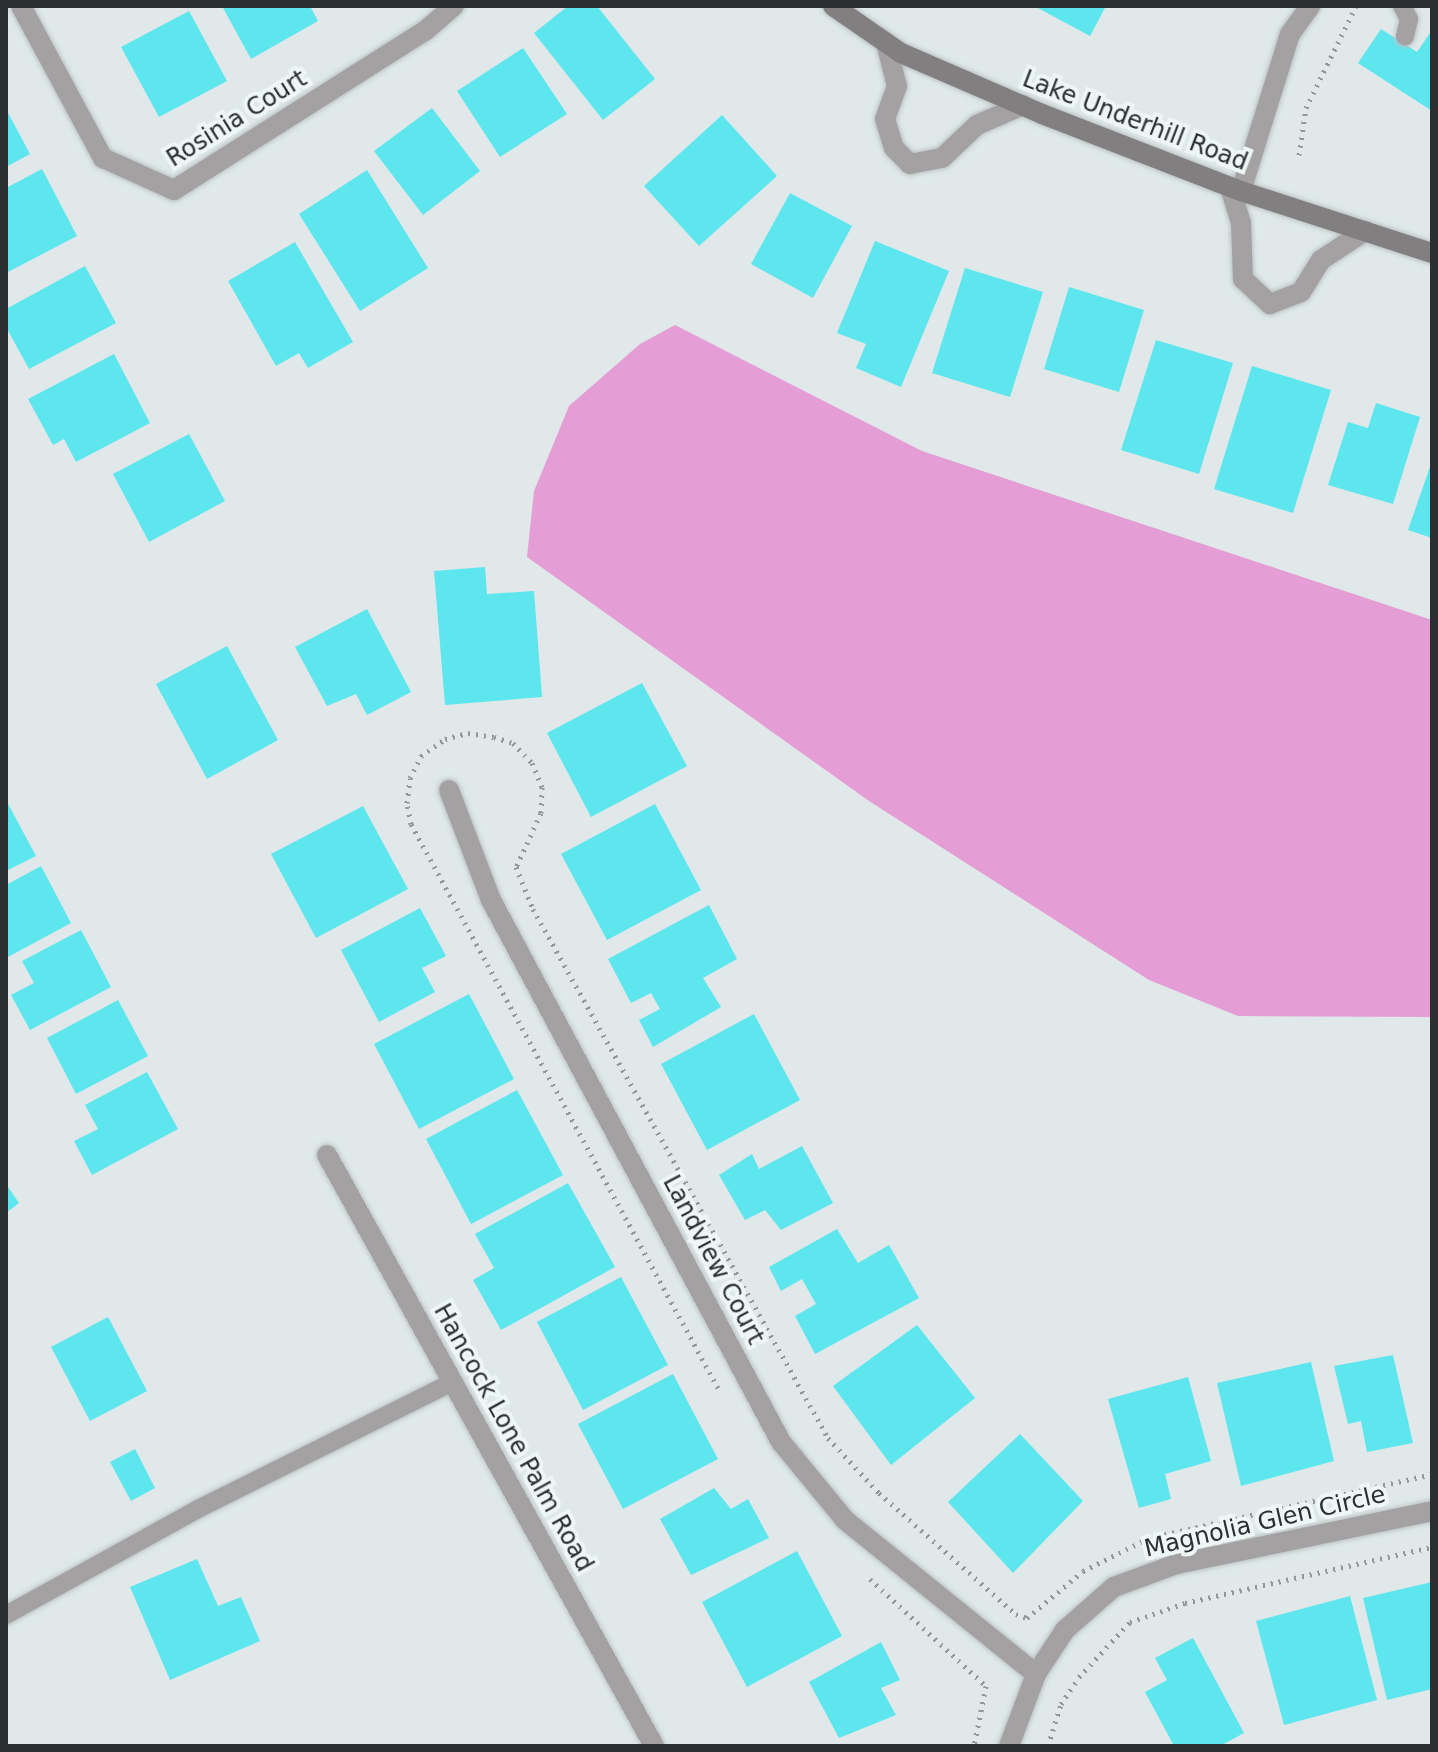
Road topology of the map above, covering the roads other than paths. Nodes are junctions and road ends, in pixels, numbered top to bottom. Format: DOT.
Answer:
graph roads {
  1 [pos="21,6"];
  2 [pos="454,6"];
  3 [pos="833,6"];
  4 [pos="1310,6"];
  5 [pos="1402,6"];
  6 [pos="1405,37"];
  7 [pos="886,43"];
  8 [pos="1023,105"];
  9 [pos="1236,189"];
  10 [pos="1365,231"];
  11 [pos="1432,253"];
  12 [pos="449,790"];
  13 [pos="327,1155"];
  14 [pos="451,1383"];
  15 [pos="1432,1511"];
  16 [pos="6,1615"];
  17 [pos="1036,1674"];
  18 [pos="654,1746"];
  19 [pos="1009,1746"];
  1 -- 2 [label="street, Rosinia Court"];
  3 -- 7 [label="street, Lake Underhill Road"];
  4 -- 9 [label="street"];
  5 -- 6 [label="lane"];
  7 -- 8 [label="street, Lake Underhill Road"];
  7 -- 8 [label="street"];
  8 -- 9 [label="street, Lake Underhill Road"];
  9 -- 10 [label="street, Lake Underhill Road"];
  9 -- 10 [label="street"];
  10 -- 11 [label="street, Lake Underhill Road"];
  12 -- 17 [label="street, Landview Court"];
  13 -- 14 [label="street, Hancock Lone Palm Road"];
  14 -- 16 [label="lane"];
  14 -- 18 [label="street, Hancock Lone Palm Road"];
  15 -- 17 [label="street, Magnolia Glen Circle"];
  17 -- 19 [label="street, Magnolia Glen Circle"];
}
